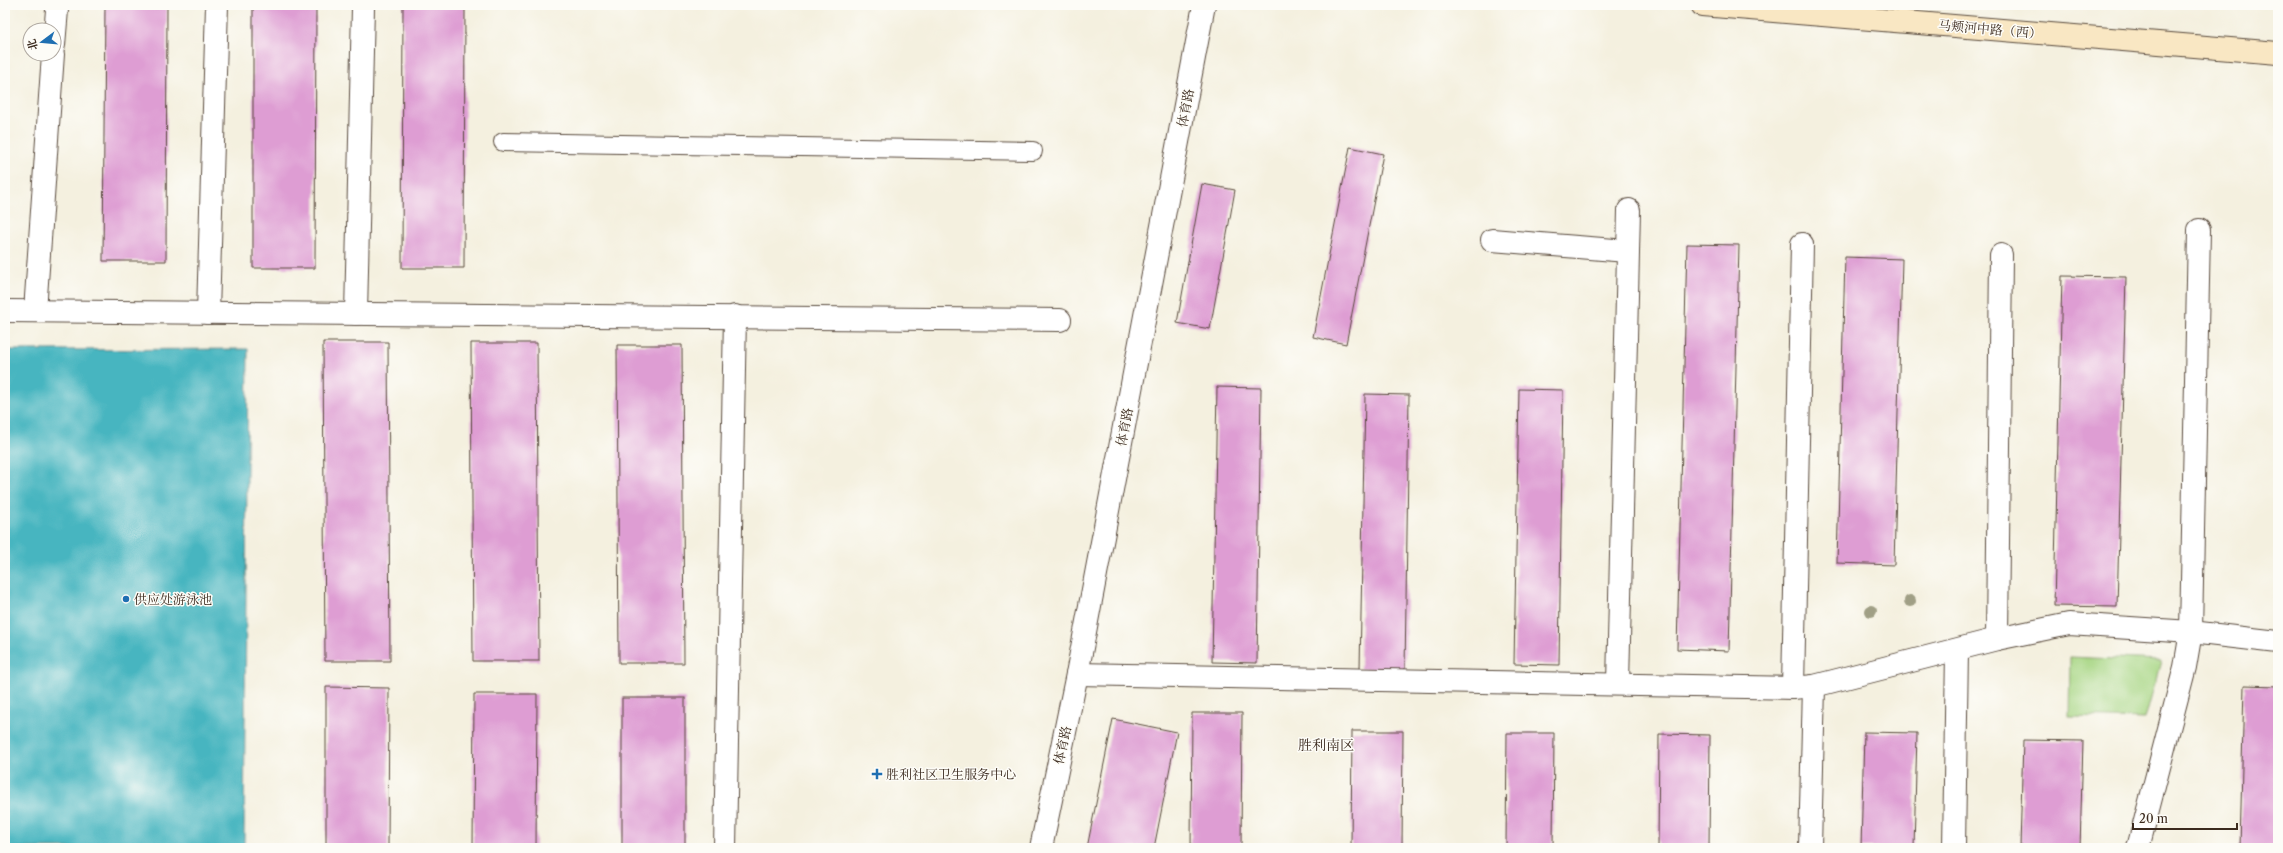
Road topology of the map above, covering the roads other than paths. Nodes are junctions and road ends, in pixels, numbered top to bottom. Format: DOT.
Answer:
graph roads {
  1 [pos="218,5"];
  2 [pos="1204,5"];
  3 [pos="1702,5"];
  4 [pos="363,7"];
  5 [pos="56,10"];
  6 [pos="55,22"];
  7 [pos="2278,53"];
  8 [pos="52,62"];
  9 [pos="502,142"];
  10 [pos="1033,151"];
  11 [pos="1629,210"];
  12 [pos="2199,230"];
  13 [pos="1492,240"];
  14 [pos="1802,244"];
  15 [pos="1627,251"];
  16 [pos="2001,256"];
  17 [pos="5,311"];
  18 [pos="35,312"];
  19 [pos="208,313"];
  20 [pos="356,314"];
  21 [pos="735,316"];
  22 [pos="1060,320"];
  23 [pos="2191,632"];
  24 [pos="1997,639"];
  25 [pos="2278,642"];
  26 [pos="1957,650"];
  27 [pos="1077,674"];
  28 [pos="1618,684"];
  29 [pos="1803,687"];
  30 [pos="725,848"];
  31 [pos="1041,848"];
  32 [pos="1810,848"];
  33 [pos="1954,848"];
  34 [pos="2138,848"];
  1 -- 19 [label="street"];
  2 -- 27 [label="street, 体育路"];
  3 -- 7 [label="street, 马颊河中路（西）"];
  4 -- 20 [label="street"];
  5 -- 6 [label="street"];
  8 -- 18 [label="street"];
  9 -- 10 [label="lane"];
  11 -- 15 [label="street"];
  12 -- 23 [label="street"];
  13 -- 15 [label="street"];
  14 -- 29 [label="street"];
  15 -- 28 [label="street"];
  16 -- 24 [label="street"];
  17 -- 18 [label="street"];
  18 -- 19 [label="street"];
  19 -- 20 [label="street"];
  20 -- 21 [label="street"];
  21 -- 22 [label="street"];
  21 -- 30 [label="street"];
  23 -- 24 [label="street"];
  23 -- 25 [label="street"];
  23 -- 34 [label="street"];
  24 -- 26 [label="street"];
  26 -- 29 [label="street"];
  26 -- 33 [label="street"];
  27 -- 28 [label="street"];
  27 -- 31 [label="street, 体育路"];
  28 -- 29 [label="street"];
  29 -- 32 [label="street"];
}
